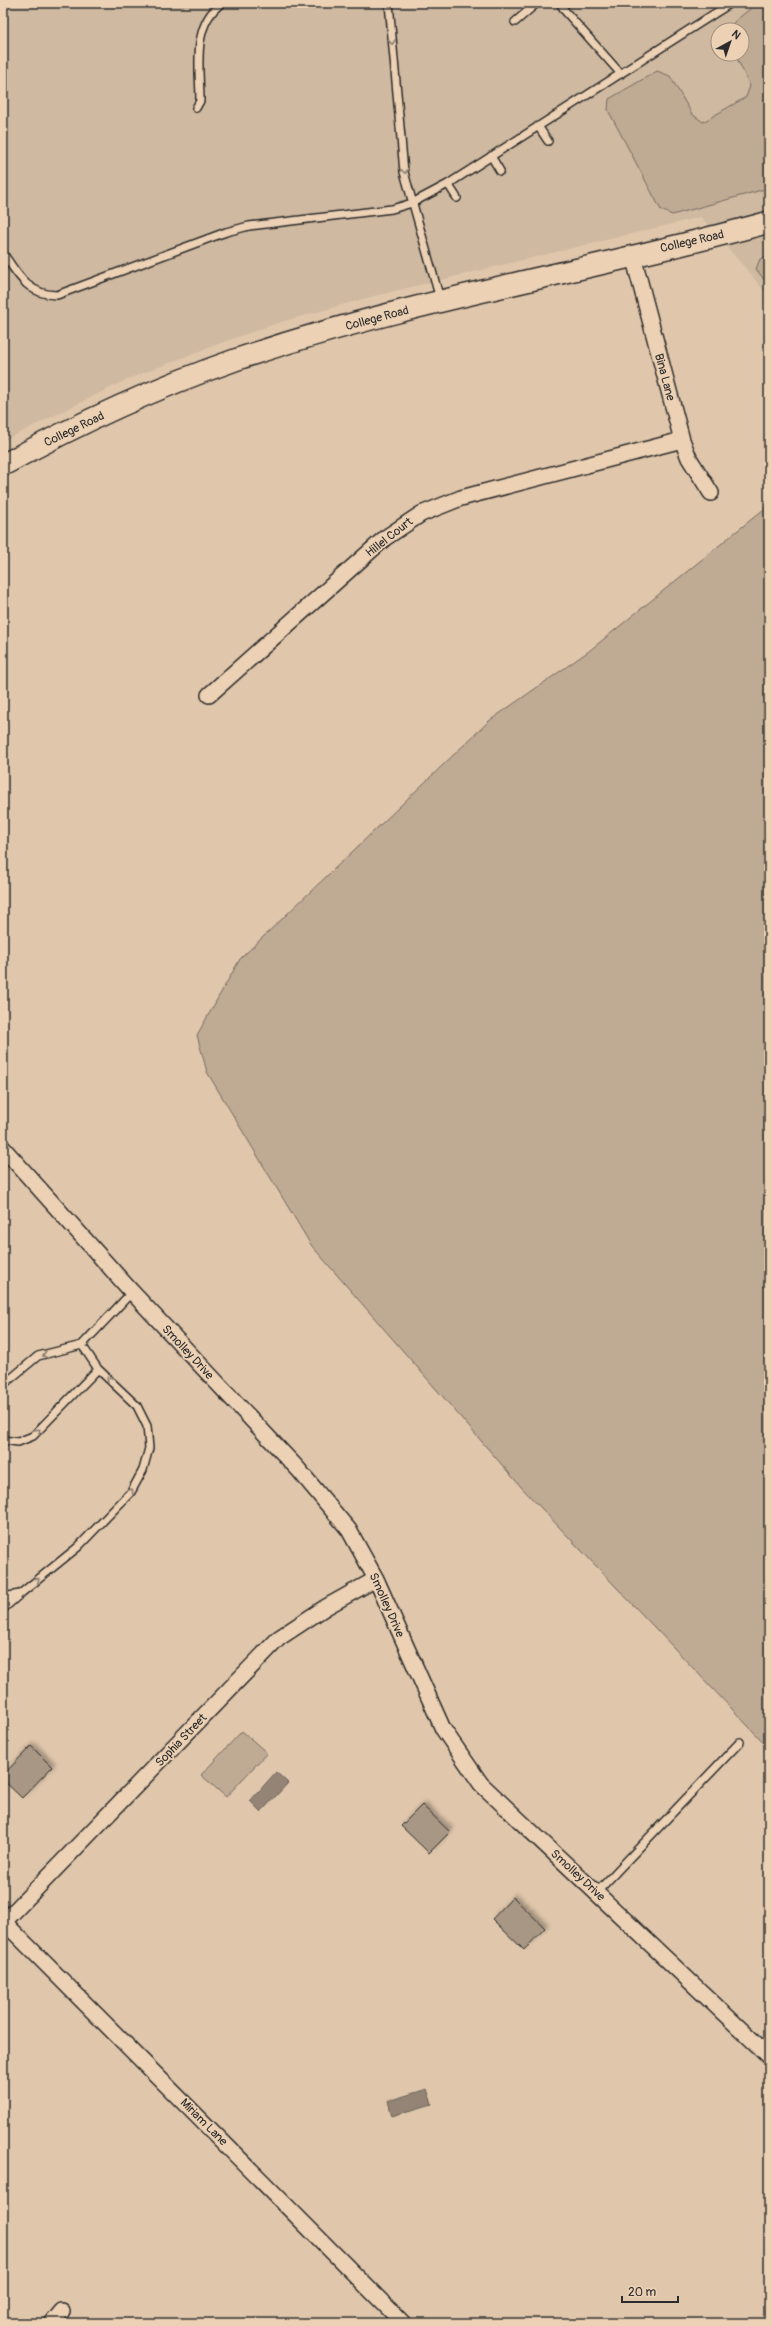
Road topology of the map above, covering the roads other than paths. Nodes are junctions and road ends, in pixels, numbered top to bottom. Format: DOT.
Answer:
graph roads {
  1 [pos="389,3"];
  2 [pos="537,3"];
  3 [pos="560,3"];
  4 [pos="731,3"];
  5 [pos="217,4"];
  6 [pos="515,22"];
  7 [pos="621,74"];
  8 [pos="196,108"];
  9 [pos="538,126"];
  10 [pos="548,141"];
  11 [pos="491,156"];
  12 [pos="500,171"];
  13 [pos="448,184"];
  14 [pos="457,198"];
  15 [pos="412,203"];
  16 [pos="769,222"];
  17 [pos="3,253"];
  18 [pos="633,256"];
  19 [pos="441,301"];
  20 [pos="682,440"];
  21 [pos="3,465"];
  22 [pos="711,493"];
  23 [pos="209,695"];
  24 [pos="3,1148"];
  25 [pos="132,1292"];
  26 [pos="82,1345"];
  27 [pos="98,1369"];
  28 [pos="3,1385"];
  29 [pos="3,1440"];
  30 [pos="376,1579"];
  31 [pos="20,1594"];
  32 [pos="3,1597"];
  33 [pos="3,1609"];
  34 [pos="740,1742"];
  35 [pos="596,1893"];
  36 [pos="3,1922"];
  37 [pos="769,2056"];
  38 [pos="62,2311"];
  39 [pos="52,2323"];
  40 [pos="403,2323"];
  1 -- 15 [label="lane, one-way"];
  2 -- 6 [label="lane"];
  3 -- 7 [label="lane"];
  4 -- 7 [label="lane"];
  5 -- 8 [label="lane"];
  7 -- 9 [label="lane"];
  9 -- 10 [label="lane"];
  9 -- 11 [label="lane"];
  11 -- 12 [label="lane"];
  11 -- 13 [label="lane"];
  13 -- 14 [label="lane"];
  13 -- 15 [label="lane"];
  15 -- 17 [label="lane"];
  15 -- 19 [label="lane"];
  16 -- 18 [label="street, College Road"];
  18 -- 19 [label="street, College Road"];
  18 -- 20 [label="street, Bina Lane"];
  19 -- 21 [label="street, College Road"];
  20 -- 22 [label="street, Bina Lane"];
  20 -- 23 [label="street, Hillel Court"];
  24 -- 25 [label="street, Smolley Drive"];
  25 -- 26 [label="lane"];
  25 -- 30 [label="street, Smolley Drive"];
  26 -- 27 [label="lane"];
  26 -- 28 [label="lane, one-way"];
  29 -- 27 [label="lane, one-way"];
  31 -- 27 [label="lane, one-way"];
  30 -- 35 [label="street, Smolley Drive"];
  30 -- 36 [label="street, Sophia Street"];
  31 -- 32 [label="lane"];
  31 -- 33 [label="lane"];
  34 -- 35 [label="lane"];
  35 -- 37 [label="street, Smolley Drive"];
  36 -- 40 [label="street, Miriam Lane"];
  38 -- 39 [label="street"];
}
